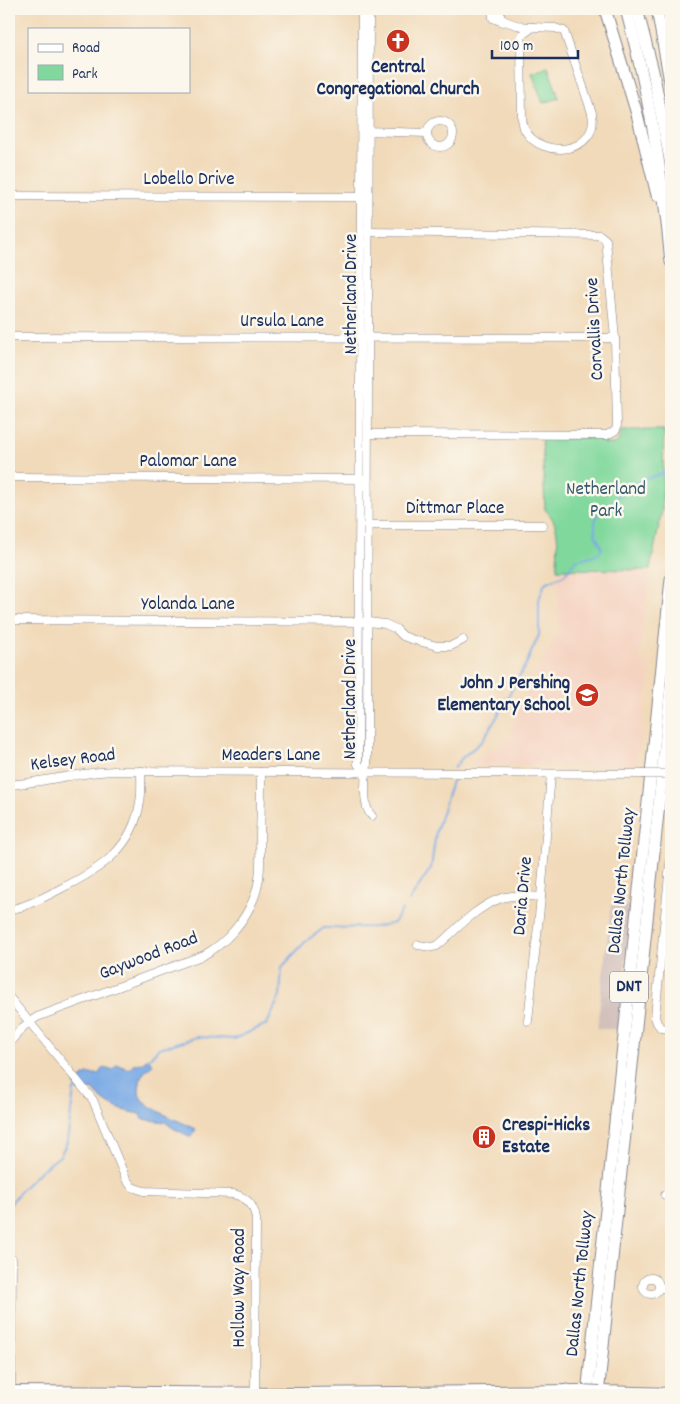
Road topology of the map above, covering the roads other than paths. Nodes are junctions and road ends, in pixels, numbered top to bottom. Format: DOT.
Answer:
graph roads {
  1 [pos="362,9"];
  2 [pos="369,9"];
  3 [pos="492,9"];
  4 [pos="500,9"];
  5 [pos="605,9"];
  6 [pos="626,9"];
  7 [pos="637,9"];
  8 [pos="656,9"];
  9 [pos="507,22"];
  10 [pos="532,27"];
  11 [pos="671,87"];
  12 [pos="365,92"];
  13 [pos="365,131"];
  14 [pos="427,133"];
  15 [pos="671,165"];
  16 [pos="9,196"];
  17 [pos="364,197"];
  18 [pos="368,232"];
  19 [pos="668,233"];
  20 [pos="671,262"];
  21 [pos="364,268"];
  22 [pos="9,337"];
  23 [pos="615,338"];
  24 [pos="364,339"];
  25 [pos="364,409"];
  26 [pos="368,434"];
  27 [pos="9,477"];
  28 [pos="363,479"];
  29 [pos="367,525"];
  30 [pos="542,525"];
  31 [pos="671,579"];
  32 [pos="9,620"];
  33 [pos="359,622"];
  34 [pos="368,622"];
  35 [pos="463,640"];
  36 [pos="671,686"];
  37 [pos="141,771"];
  38 [pos="261,772"];
  39 [pos="366,773"];
  40 [pos="551,774"];
  41 [pos="671,774"];
  42 [pos="9,785"];
  43 [pos="372,816"];
  44 [pos="671,855"];
  45 [pos="541,897"];
  46 [pos="668,905"];
  47 [pos="9,910"];
  48 [pos="418,945"];
  49 [pos="9,997"];
  50 [pos="528,1020"];
  51 [pos="29,1021"];
  52 [pos="671,1029"];
  53 [pos="9,1043"];
  54 [pos="12,1260"];
  55 [pos="660,1288"];
  56 [pos="671,1289"];
  57 [pos="10,1392"];
  58 [pos="566,1393"];
  59 [pos="583,1393"];
  60 [pos="610,1393"];
  61 [pos="671,1393"];
  62 [pos="255,1394"];
  63 [pos="476,1394"];
  1 -- 12 [label="street, Netherland Drive"];
  2 -- 12 [label="street, Netherland Drive"];
  3 -- 9 [label="street"];
  4 -- 9 [label="street"];
  5 -- 19 [label="highway"];
  6 -- 19 [label="highway"];
  7 -- 15 [label="highway"];
  8 -- 11 [label="highway"];
  9 -- 10 [label="street"];
  10 -- 10 [label="street"];
  12 -- 13 [label="street, Netherland Drive"];
  13 -- 14 [label="street"];
  13 -- 17 [label="street, Netherland Drive"];
  16 -- 17 [label="street, Lobello Drive"];
  17 -- 18 [label="street, Netherland Drive"];
  17 -- 21 [label="street, Netherland Drive"];
  18 -- 21 [label="street, Netherland Drive"];
  18 -- 23 [label="street, Corvallis Drive"];
  19 -- 20 [label="highway"];
  21 -- 24 [label="street, Netherland Drive"];
  22 -- 24 [label="street, Ursula Lane"];
  23 -- 24 [label="street, Ursula Lane"];
  23 -- 26 [label="street, Corvallis Drive"];
  24 -- 25 [label="street, Netherland Drive"];
  25 -- 26 [label="street, Netherland Drive"];
  25 -- 28 [label="street, Netherland Drive"];
  26 -- 28 [label="street, Netherland Drive"];
  27 -- 28 [label="street, Palomar Lane"];
  28 -- 29 [label="street, Netherland Drive"];
  28 -- 33 [label="street, Netherland Drive"];
  29 -- 30 [label="street, Dittmar Place"];
  29 -- 34 [label="street, Netherland Drive"];
  31 -- 59 [label="highway, Dallas North Tollway / DNT"];
  32 -- 33 [label="street, Yolanda Lane"];
  33 -- 34 [label="street, Yolanda Lane"];
  33 -- 39 [label="street, Netherland Drive"];
  34 -- 35 [label="street, Yolanda Lane"];
  34 -- 39 [label="street, Netherland Drive"];
  36 -- 60 [label="highway, Dallas North Tollway / DNT"];
  37 -- 38 [label="street, Meaders Lane"];
  37 -- 42 [label="street, Kelsey Road"];
  37 -- 47 [label="street"];
  38 -- 39 [label="street, Meaders Lane"];
  38 -- 51 [label="street, Gaywood Road"];
  39 -- 40 [label="street, Meaders Lane"];
  39 -- 43 [label="street"];
  40 -- 41 [label="street, Meaders Lane, bridge"];
  40 -- 45 [label="street, Daria Drive"];
  44 -- 46 [label="street"];
  45 -- 48 [label="street"];
  45 -- 50 [label="street, Daria Drive"];
  46 -- 52 [label="street"];
  49 -- 51 [label="street, Hollow Way Road"];
  51 -- 53 [label="street, Gaywood Road"];
  51 -- 62 [label="street, Hollow Way Road"];
  54 -- 57 [label="street"];
  55 -- 56 [label="street"];
  57 -- 62 [label="main road"];
  58 -- 59 [label="main road"];
  58 -- 63 [label="main road"];
  59 -- 60 [label="main road, bridge"];
  60 -- 61 [label="main road"];
  62 -- 63 [label="main road"];
}
